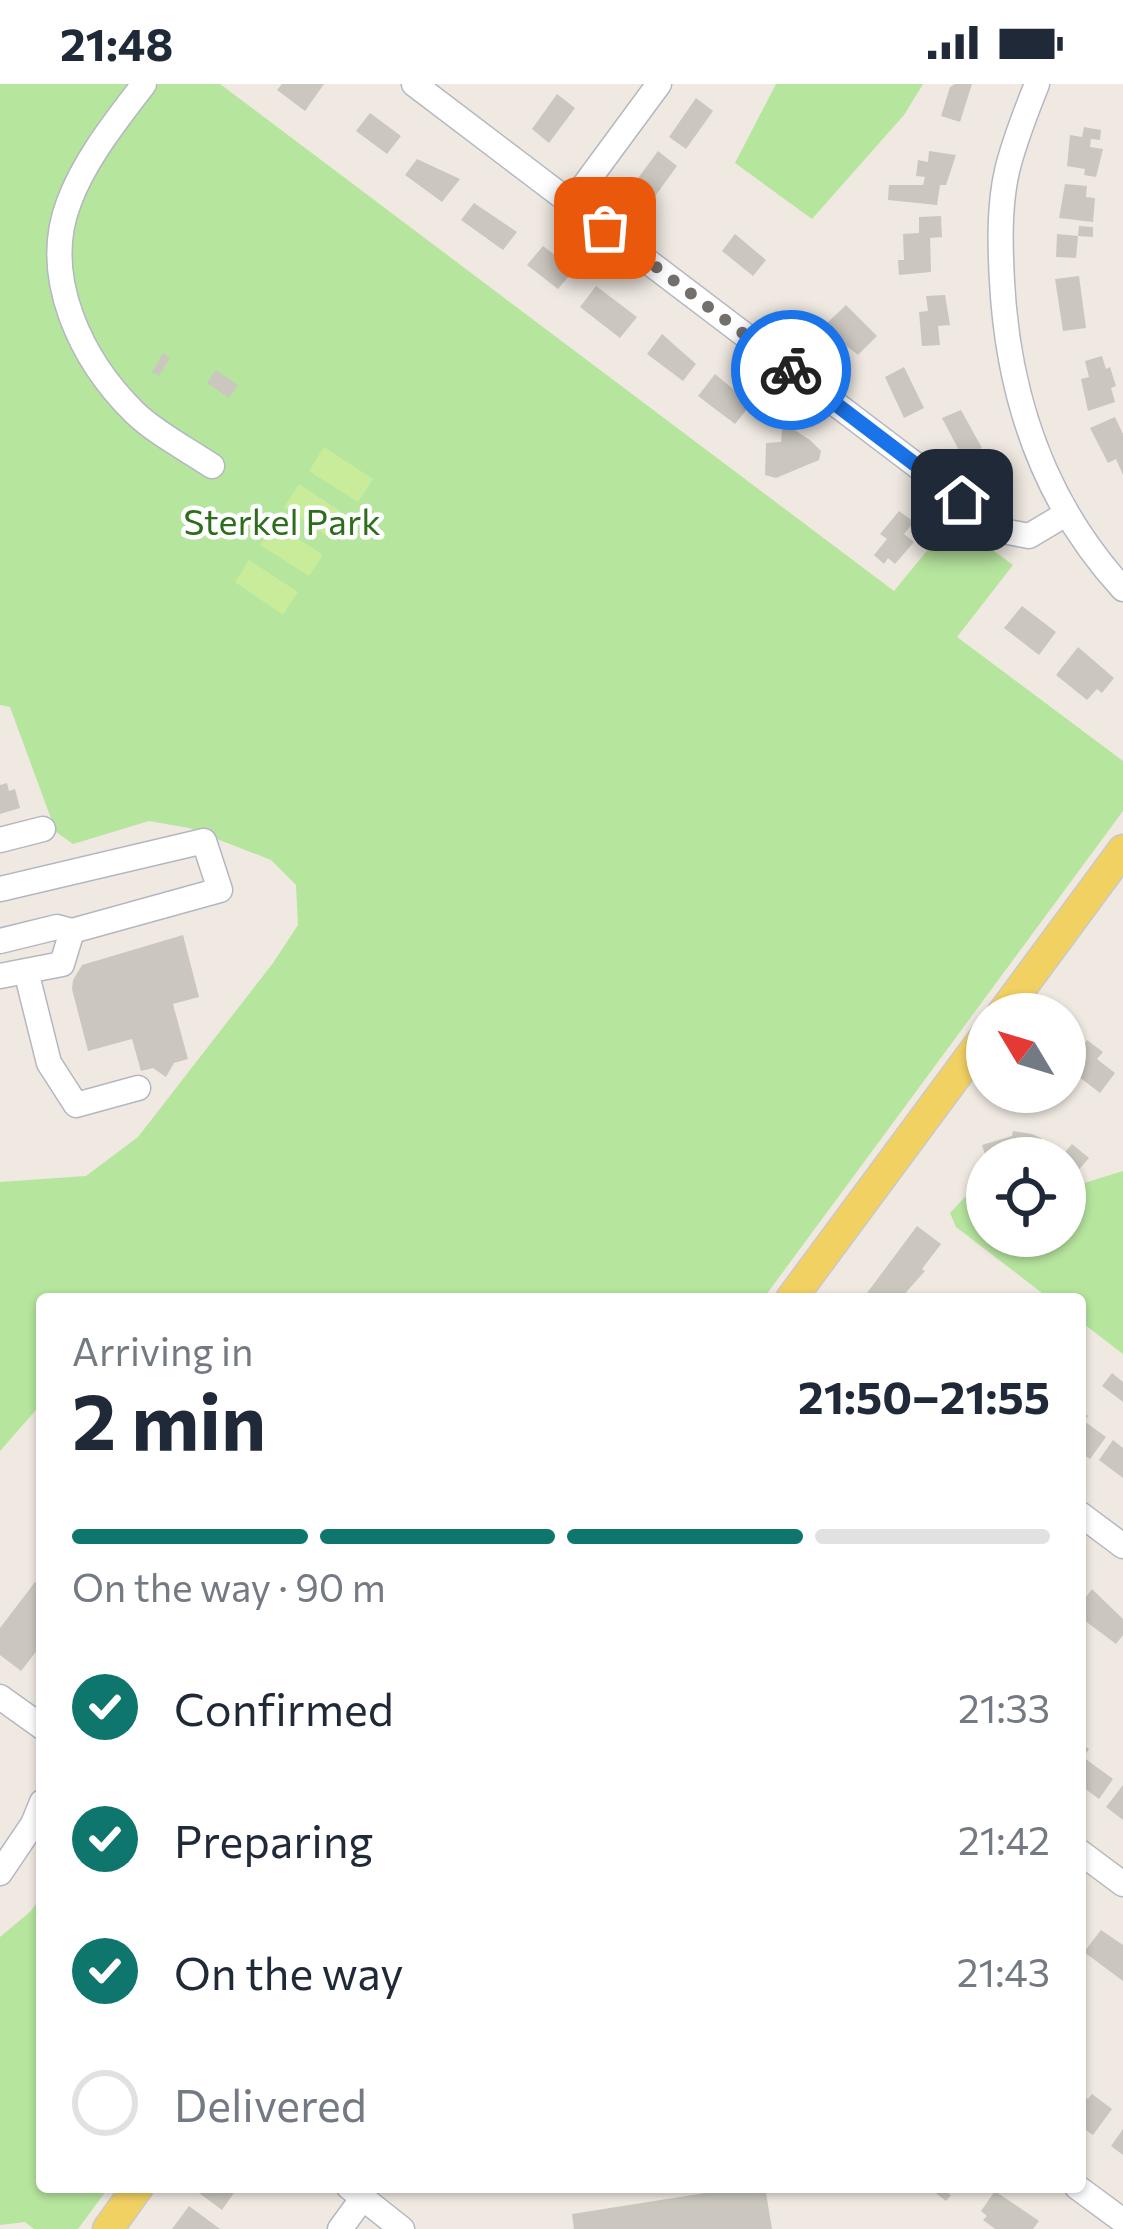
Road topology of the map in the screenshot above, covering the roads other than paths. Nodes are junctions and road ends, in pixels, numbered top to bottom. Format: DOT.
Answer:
graph roads {
  1 [pos="143,84"];
  2 [pos="414,84"];
  3 [pos="659,84"];
  4 [pos="1036,84"];
  5 [pos="572,202"];
  6 [pos="212,466"];
  7 [pos="1066,514"];
  8 [pos="1123,589"];
  9 [pos="43,829"];
  10 [pos="0,840"];
  11 [pos="1123,850"];
  12 [pos="0,890"];
  13 [pos="72,931"];
  14 [pos="0,941"];
  15 [pos="13,974"];
  16 [pos="1017,993"];
  17 [pos="966,1062"];
  18 [pos="138,1088"];
  19 [pos="795,1293"];
  20 [pos="1086,1518"];
  21 [pos="1123,1546"];
  22 [pos="0,1696"];
  23 [pos="36,1723"];
  24 [pos="36,1817"];
  25 [pos="1086,1856"];
  26 [pos="2,1866"];
  27 [pos="1123,1884"];
  28 [pos="134,2193"];
  29 [pos="355,2193"];
  30 [pos="1085,2193"];
  31 [pos="1123,2222"];
  32 [pos="107,2229"];
  33 [pos="340,2229"];
  34 [pos="402,2229"];
  1 -- 6 [label="street"];
  2 -- 5 [label="street"];
  3 -- 5 [label="street"];
  4 -- 7 [label="street"];
  5 -- 7 [label="street"];
  7 -- 8 [label="street"];
  9 -- 10 [label="street"];
  11 -- 16 [label="main road"];
  12 -- 13 [label="street"];
  13 -- 14 [label="street"];
  13 -- 15 [label="street"];
  15 -- 18 [label="street"];
  17 -- 19 [label="main road"];
  20 -- 21 [label="street"];
  22 -- 23 [label="street"];
  24 -- 26 [label="street"];
  25 -- 27 [label="street"];
  28 -- 32 [label="main road"];
  29 -- 33 [label="street"];
  29 -- 34 [label="street"];
  30 -- 31 [label="street"];
}
